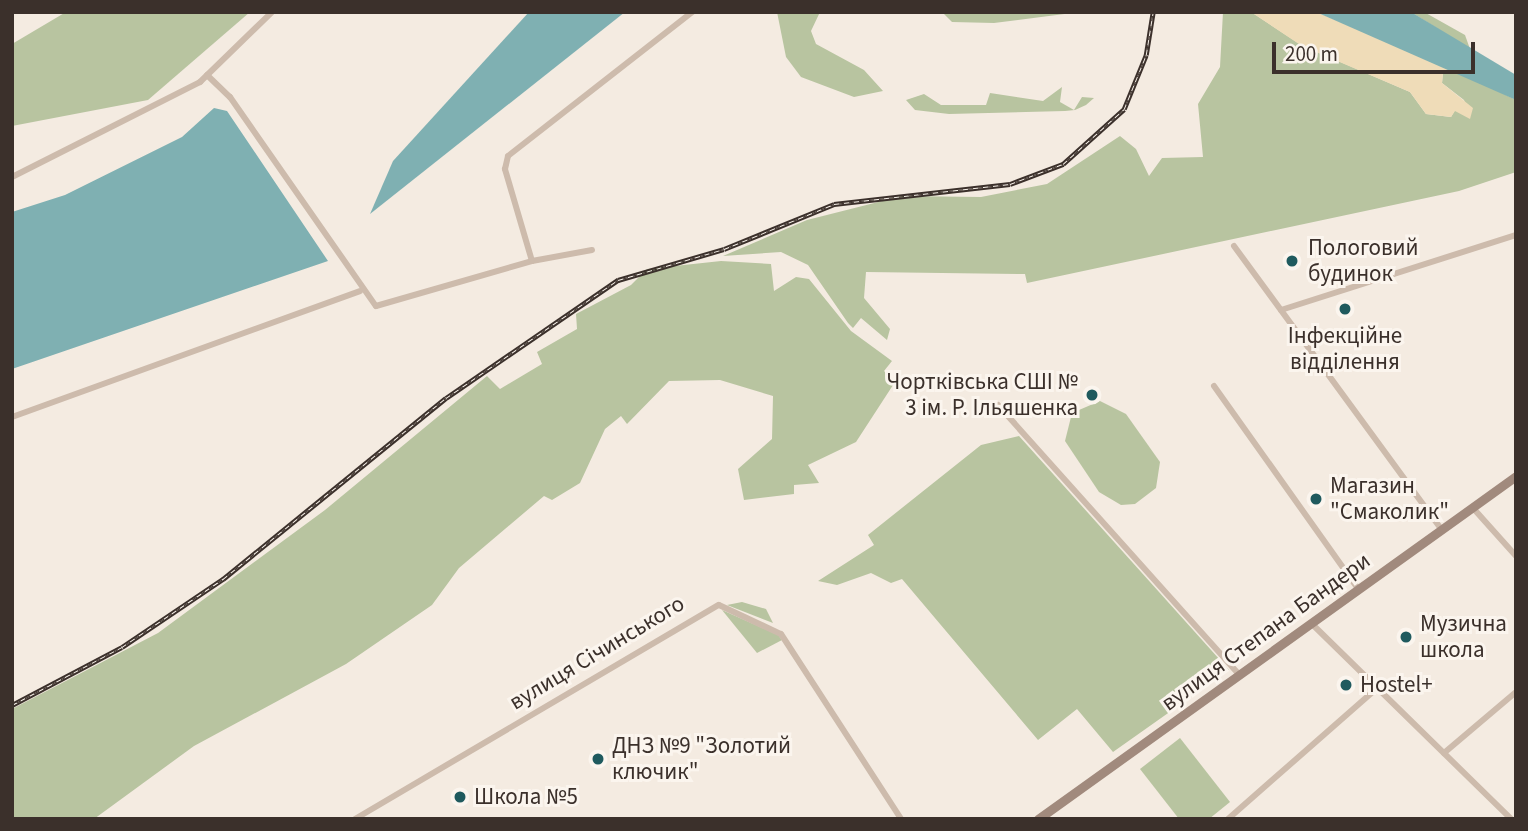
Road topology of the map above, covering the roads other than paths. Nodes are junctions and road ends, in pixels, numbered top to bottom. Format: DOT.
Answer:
graph roads {
  1 [pos="272,12"];
  2 [pos="692,12"];
  3 [pos="207,75"];
  4 [pos="12,177"];
  5 [pos="1516,235"];
  6 [pos="1234,246"];
  7 [pos="592,250"];
  8 [pos="532,261"];
  9 [pos="360,291"];
  10 [pos="1281,310"];
  11 [pos="1214,386"];
  12 [pos="998,404"];
  13 [pos="12,417"];
  14 [pos="1516,476"];
  15 [pos="1473,508"];
  16 [pos="1442,530"];
  17 [pos="1516,556"];
  18 [pos="1358,589"];
  19 [pos="1311,623"];
  20 [pos="1239,675"];
  21 [pos="1376,689"];
  22 [pos="1516,692"];
  23 [pos="1444,752"];
  24 [pos="355,819"];
  25 [pos="901,819"];
  26 [pos="1038,819"];
  27 [pos="1228,819"];
  28 [pos="1511,819"];
  1 -- 3 [label="street"];
  2 -- 8 [label="street"];
  3 -- 4 [label="street"];
  3 -- 9 [label="street"];
  5 -- 10 [label="street"];
  6 -- 10 [label="street"];
  7 -- 8 [label="street"];
  8 -- 9 [label="street"];
  9 -- 13 [label="street"];
  10 -- 16 [label="street"];
  11 -- 18 [label="street"];
  12 -- 20 [label="street"];
  14 -- 15 [label="street, вулиця Степана Бандери"];
  15 -- 16 [label="street, вулиця Степана Бандери"];
  15 -- 17 [label="street"];
  16 -- 18 [label="street, вулиця Степана Бандери"];
  18 -- 19 [label="street, вулиця Степана Бандери"];
  19 -- 20 [label="street, вулиця Степана Бандери"];
  19 -- 21 [label="street"];
  20 -- 26 [label="street, вулиця Степана Бандери"];
  21 -- 23 [label="street"];
  21 -- 27 [label="street"];
  22 -- 23 [label="street"];
  23 -- 28 [label="street"];
  24 -- 25 [label="street, вулиця Січинського"];
}
